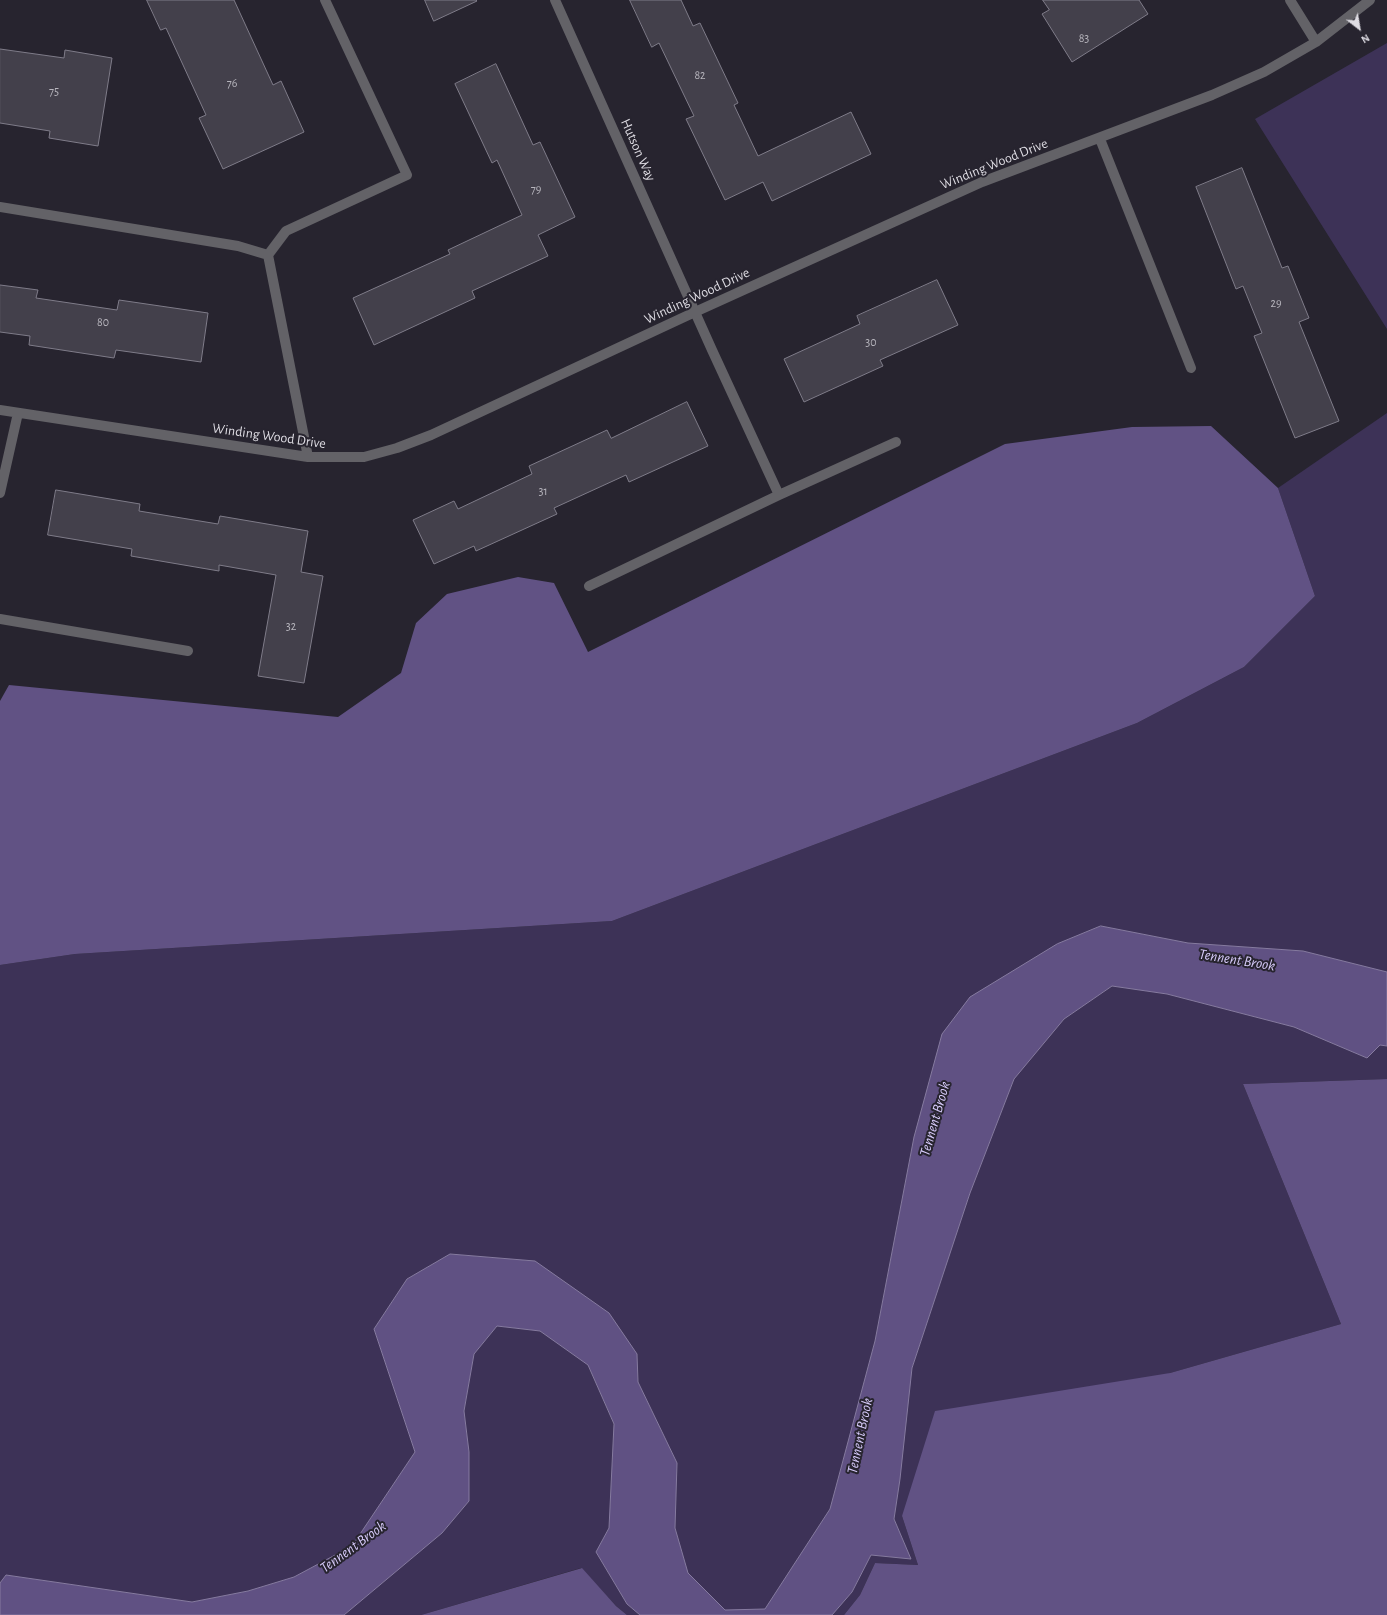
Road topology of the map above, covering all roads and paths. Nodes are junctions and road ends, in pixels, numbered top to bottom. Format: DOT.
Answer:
graph roads {
  1 [pos="325,0"];
  2 [pos="555,0"];
  3 [pos="1290,0"];
  4 [pos="1370,0"];
  5 [pos="1316,42"];
  6 [pos="1100,139"];
  7 [pos="0,207"];
  8 [pos="268,255"];
  9 [pos="695,312"];
  10 [pos="1191,368"];
  11 [pos="0,410"];
  12 [pos="18,413"];
  13 [pos="896,442"];
  14 [pos="308,457"];
  15 [pos="0,493"];
  16 [pos="779,495"];
  17 [pos="588,586"];
  18 [pos="0,619"];
  19 [pos="188,651"];
  1 -- 8 [label="street"];
  2 -- 9 [label="street, Hutson Way"];
  3 -- 5 [label="street"];
  4 -- 5 [label="street, Winding Wood Drive"];
  5 -- 6 [label="street, Winding Wood Drive"];
  6 -- 9 [label="street, Winding Wood Drive"];
  6 -- 10 [label="street"];
  7 -- 8 [label="street"];
  8 -- 14 [label="street"];
  9 -- 14 [label="street, Winding Wood Drive"];
  9 -- 16 [label="street, Hutson Way"];
  11 -- 12 [label="street, Winding Wood Drive"];
  12 -- 14 [label="street, Winding Wood Drive"];
  12 -- 15 [label="street"];
  13 -- 16 [label="street"];
  16 -- 17 [label="street"];
  18 -- 19 [label="street"];
}
